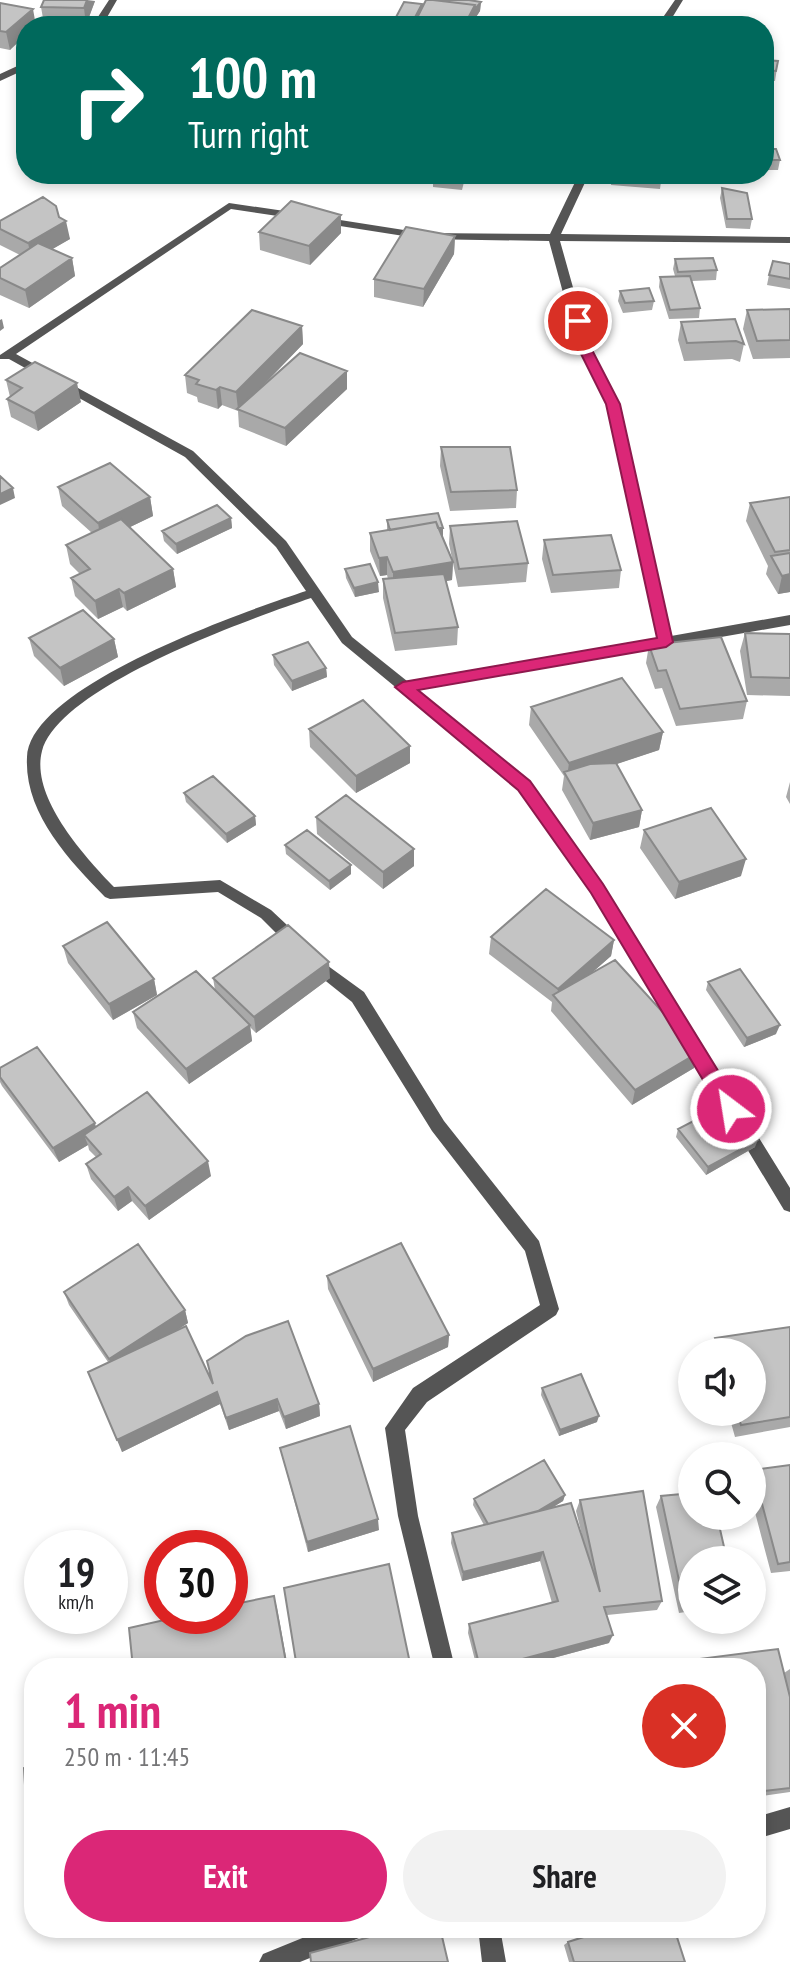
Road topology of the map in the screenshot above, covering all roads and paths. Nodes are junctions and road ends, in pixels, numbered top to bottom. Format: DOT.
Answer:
graph roads {
  1 [pos="579,184"];
  2 [pos="554,238"];
  3 [pos="790,240"];
  4 [pos="5,357"];
  5 [pos="316,592"];
  6 [pos="790,620"];
  7 [pos="666,642"];
  8 [pos="403,687"];
  9 [pos="790,1204"];
  10 [pos="443,1658"];
  11 [pos="790,1818"];
  12 [pos="766,1825"];
  13 [pos="331,1938"];
  14 [pos="490,1938"];
  15 [pos="271,1962"];
  16 [pos="494,1962"];
  1 -- 2 [label="street"];
  2 -- 3 [label="street"];
  2 -- 4 [label="street"];
  2 -- 7 [label="street"];
  4 -- 5 [label="street"];
  5 -- 8 [label="street"];
  5 -- 10 [label="street"];
  6 -- 7 [label="street"];
  7 -- 8 [label="street"];
  8 -- 9 [label="street"];
  11 -- 12 [label="street"];
  13 -- 15 [label="street"];
  14 -- 16 [label="street"];
}
